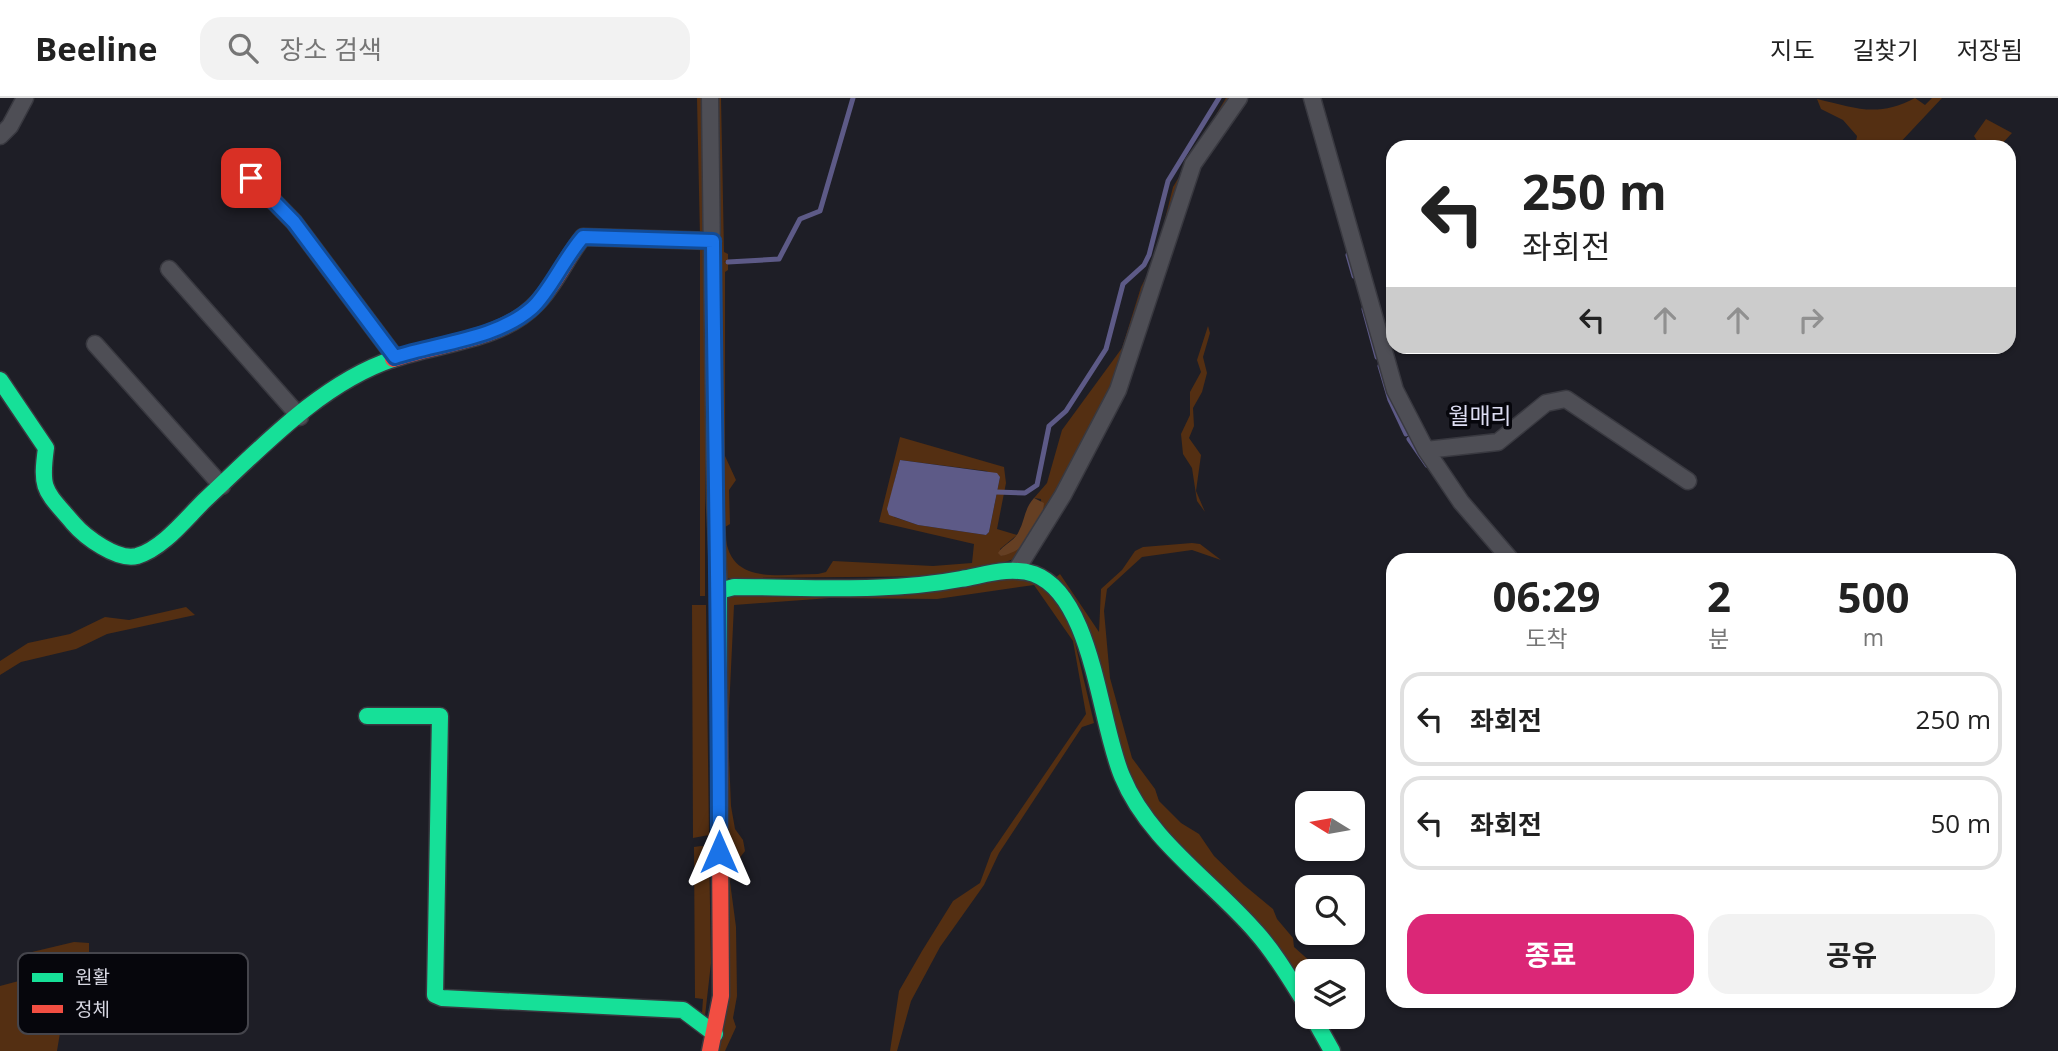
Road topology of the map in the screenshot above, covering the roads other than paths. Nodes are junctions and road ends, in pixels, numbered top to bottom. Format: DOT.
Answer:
graph roads {
  1 [pos="25,98"];
  2 [pos="710,98"];
  3 [pos="1239,98"];
  4 [pos="1312,98"];
  5 [pos="0,136"];
  6 [pos="251,178"];
  7 [pos="713,241"];
  8 [pos="169,269"];
  9 [pos="95,344"];
  10 [pos="395,357"];
  11 [pos="0,380"];
  12 [pos="300,417"];
  13 [pos="1426,450"];
  14 [pos="1688,481"];
  15 [pos="222,486"];
  16 [pos="1505,553"];
  17 [pos="1017,569"];
  18 [pos="719,591"];
  19 [pos="367,716"];
  20 [pos="1295,988"];
  21 [pos="1320,1029"];
  22 [pos="715,1034"];
  23 [pos="710,1051"];
  24 [pos="1332,1051"];
  1 -- 5 [label="street"];
  2 -- 7 [label="street"];
  3 -- 17 [label="street"];
  4 -- 13 [label="street"];
  6 -- 10 [label="street"];
  7 -- 10 [label="street"];
  7 -- 18 [label="street"];
  8 -- 12 [label="street"];
  9 -- 15 [label="street"];
  10 -- 12 [label="street"];
  11 -- 15 [label="street"];
  12 -- 15 [label="street"];
  13 -- 14 [label="street"];
  13 -- 16 [label="street"];
  17 -- 18 [label="street"];
  17 -- 20 [label="street"];
  18 -- 22 [label="street"];
  19 -- 22 [label="street"];
  21 -- 24 [label="street"];
  22 -- 23 [label="street"];
}
